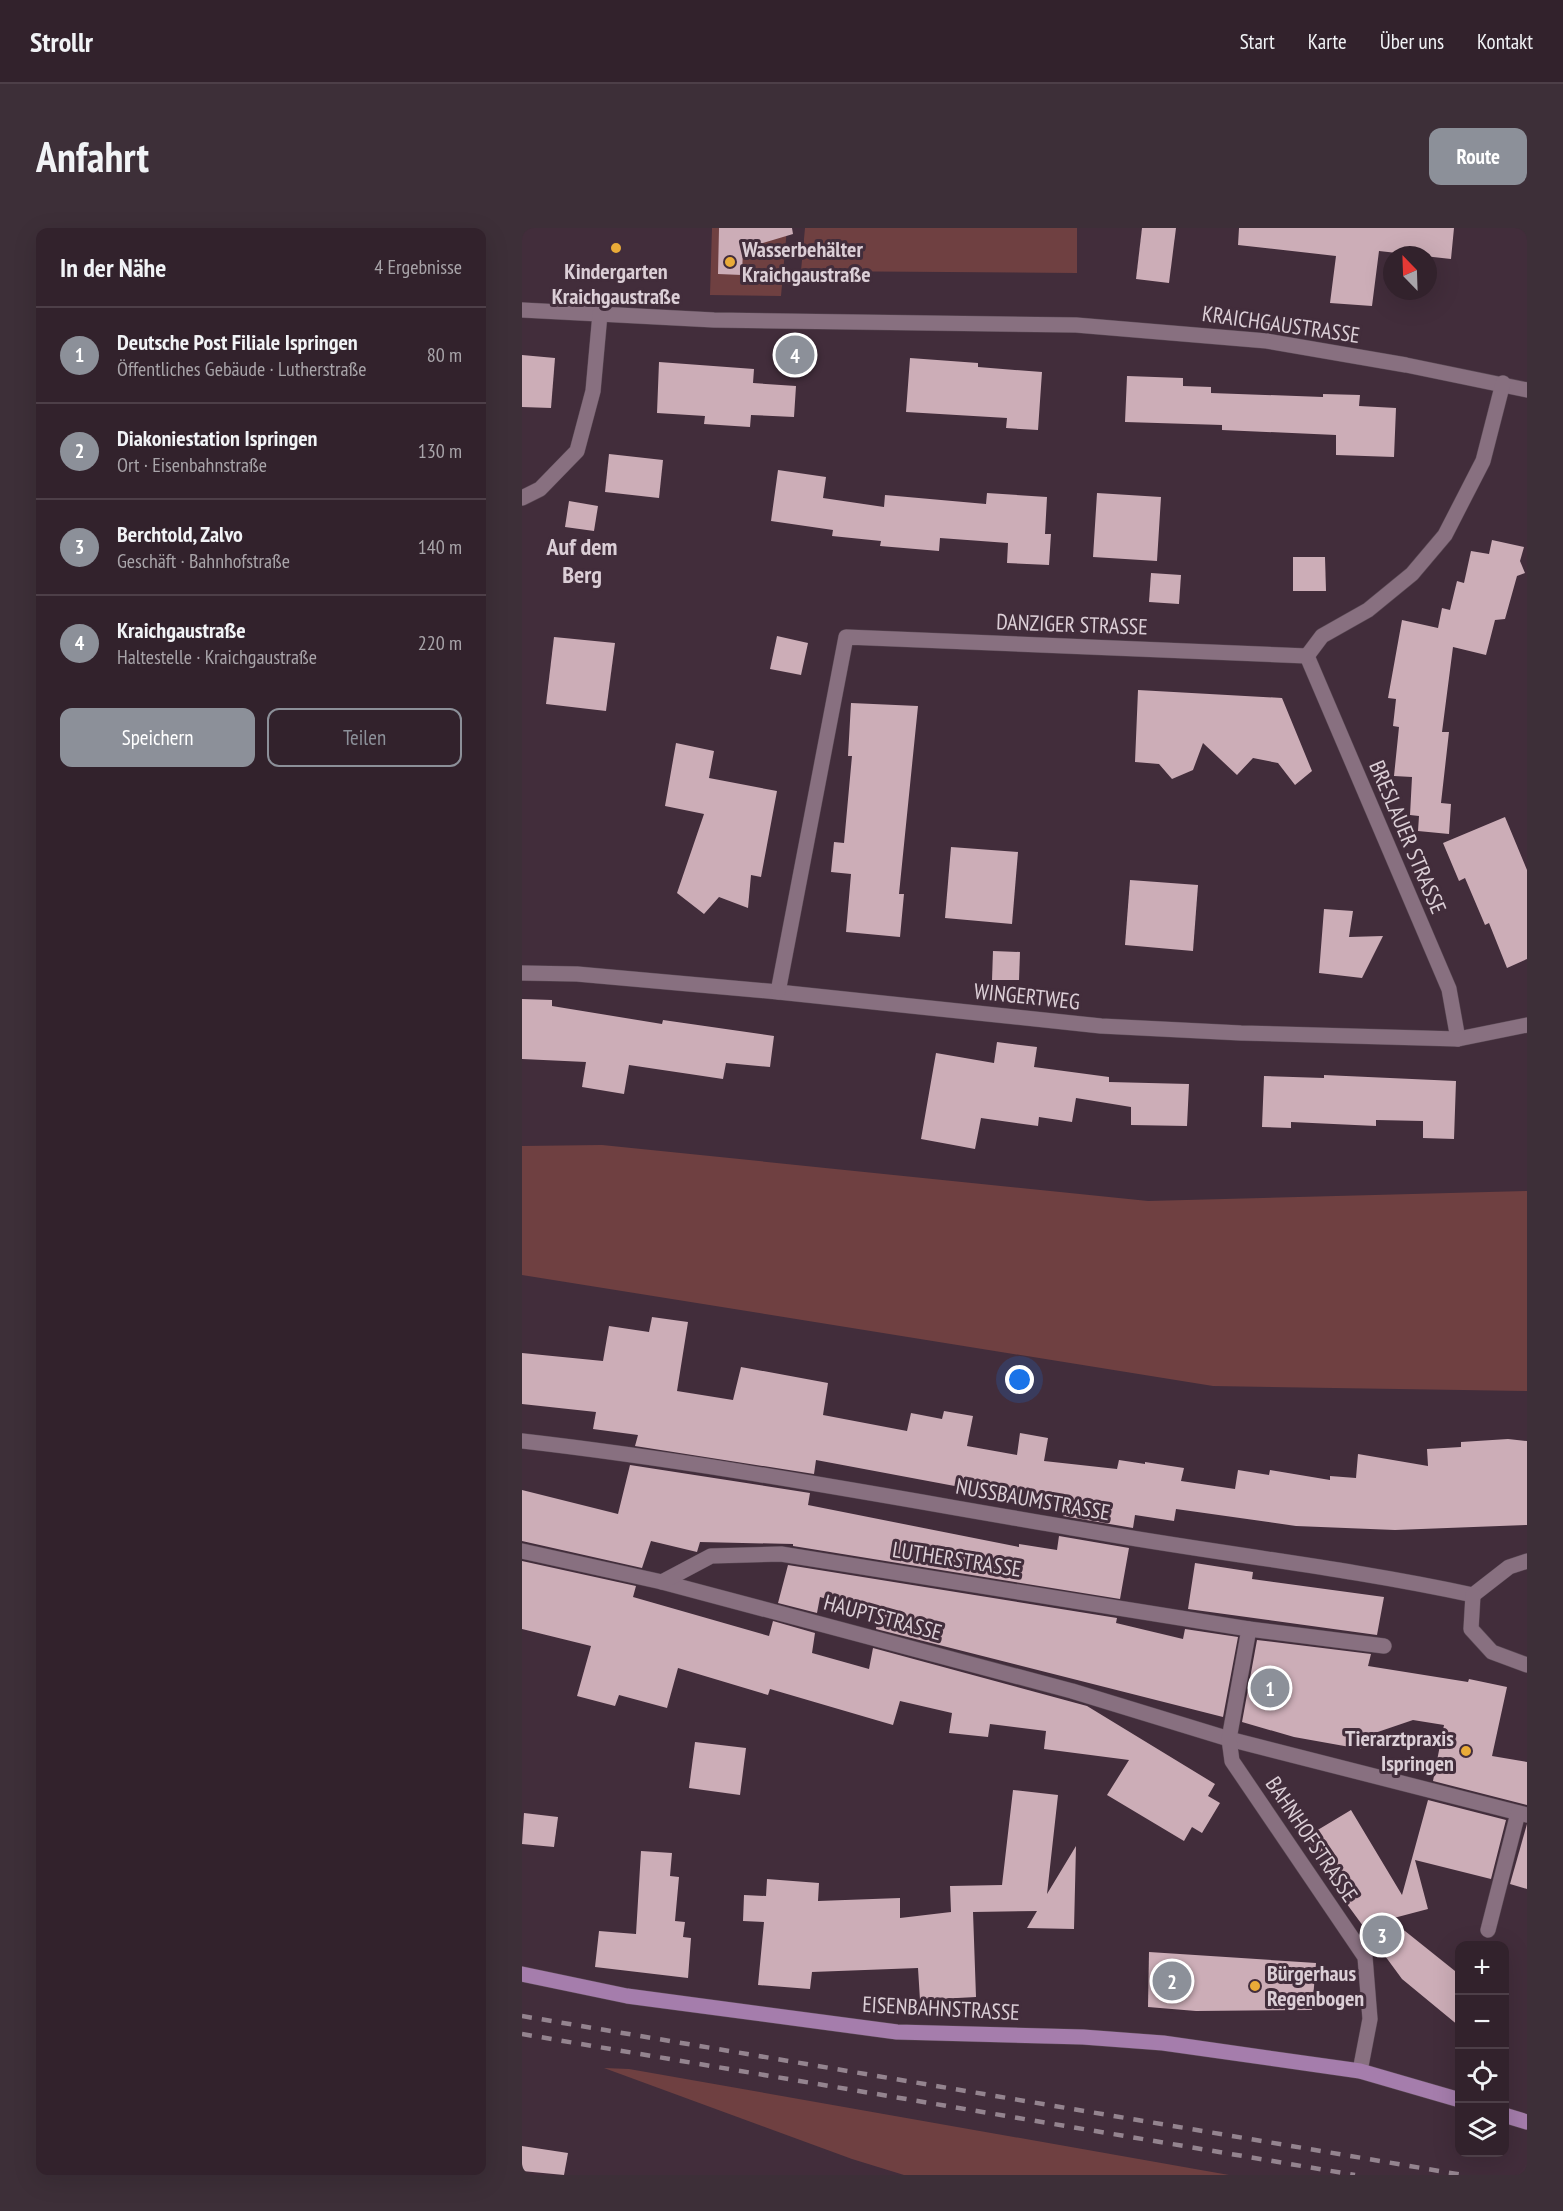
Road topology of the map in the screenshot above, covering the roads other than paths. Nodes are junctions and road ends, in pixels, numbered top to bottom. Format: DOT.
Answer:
graph roads {
  1 [pos="522,310"];
  2 [pos="600,314"];
  3 [pos="1503,383"];
  4 [pos="1527,390"];
  5 [pos="522,498"];
  6 [pos="1307,656"];
  7 [pos="522,973"];
  8 [pos="778,992"];
  9 [pos="1527,1025"];
  10 [pos="1458,1039"];
  11 [pos="522,1441"];
  12 [pos="522,1551"];
  13 [pos="1527,1561"];
  14 [pos="662,1582"];
  15 [pos="1473,1595"];
  16 [pos="1249,1629"];
  17 [pos="1384,1646"];
  18 [pos="1527,1665"];
  19 [pos="1229,1739"];
  20 [pos="1522,1814"];
  21 [pos="1488,1929"];
  22 [pos="522,1974"];
  23 [pos="1360,2071"];
  24 [pos="1455,2099"];
  25 [pos="1509,2117"];
  26 [pos="1527,2122"];
  1 -- 2 [label="street, KRAICHGAUSTRASSE"];
  2 -- 3 [label="street, KRAICHGAUSTRASSE"];
  2 -- 5 [label="street"];
  3 -- 4 [label="street, KRAICHGAUSTRASSE"];
  3 -- 6 [label="street"];
  6 -- 8 [label="street, DANZIGER STRASSE"];
  6 -- 10 [label="street, BRESLAUER STRASSE"];
  7 -- 8 [label="street, WINGERTWEG"];
  8 -- 10 [label="street, WINGERTWEG"];
  9 -- 10 [label="street, WINGERTWEG"];
  11 -- 15 [label="street, NUSSBAUMSTRASSE"];
  12 -- 14 [label="street, HAUPTSTRASSE"];
  13 -- 15 [label="street"];
  14 -- 16 [label="street, LUTHERSTRASSE"];
  14 -- 19 [label="street, HAUPTSTRASSE"];
  15 -- 18 [label="street"];
  16 -- 17 [label="street, LUTHERSTRASSE"];
  16 -- 19 [label="street"];
  19 -- 20 [label="street, HAUPTSTRASSE"];
  19 -- 23 [label="street, BAHNHOFSTRASSE"];
  20 -- 21 [label="street"];
  22 -- 23 [label="main road, EISENBAHNSTRASSE"];
  23 -- 24 [label="main road"];
  25 -- 26 [label="main road"];
}
